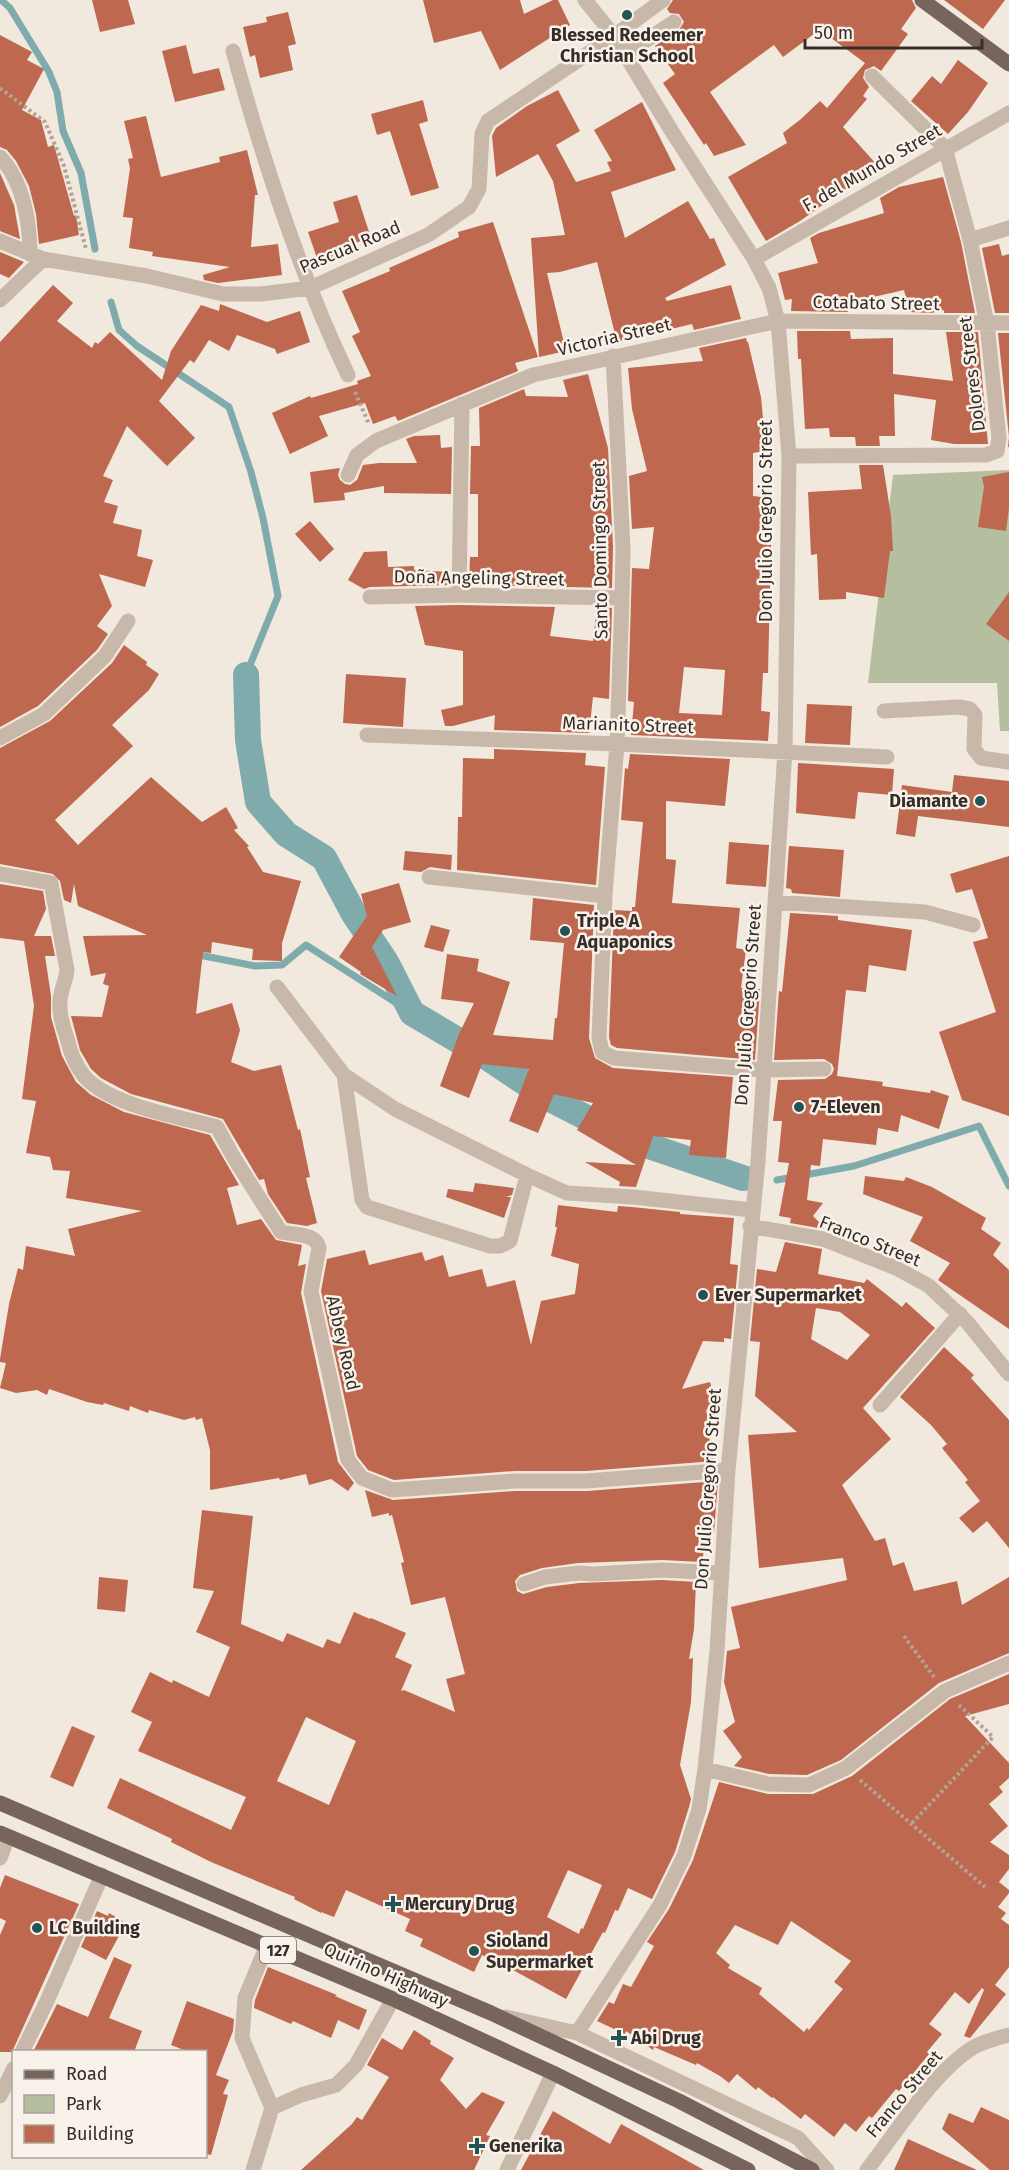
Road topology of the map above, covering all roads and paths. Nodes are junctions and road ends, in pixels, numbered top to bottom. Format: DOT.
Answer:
graph roads {
  1 [pos="585,0"];
  2 [pos="663,0"];
  3 [pos="924,0"];
  4 [pos="674,22"];
  5 [pos="615,36"];
  6 [pos="233,51"];
  7 [pos="626,54"];
  8 [pos="1009,64"];
  9 [pos="872,76"];
  10 [pos="0,88"];
  11 [pos="1009,112"];
  12 [pos="945,148"];
  13 [pos="0,157"];
  14 [pos="1009,228"];
  15 [pos="970,240"];
  16 [pos="0,242"];
  17 [pos="37,257"];
  18 [pos="754,259"];
  19 [pos="88,268"];
  20 [pos="310,288"];
  21 [pos="0,300"];
  22 [pos="778,321"];
  23 [pos="1009,322"];
  24 [pos="987,324"];
  25 [pos="612,356"];
  26 [pos="348,375"];
  27 [pos="462,404"];
  28 [pos="376,441"];
  29 [pos="789,456"];
  30 [pos="348,475"];
  31 [pos="459,595"];
  32 [pos="370,597"];
  33 [pos="622,598"];
  34 [pos="128,621"];
  35 [pos="884,711"];
  36 [pos="367,735"];
  37 [pos="0,738"];
  38 [pos="617,744"];
  39 [pos="785,751"];
  40 [pos="887,757"];
  41 [pos="1009,762"];
  42 [pos="0,874"];
  43 [pos="429,877"];
  44 [pos="605,896"];
  45 [pos="775,902"];
  46 [pos="973,925"];
  47 [pos="277,987"];
  48 [pos="824,1069"];
  49 [pos="763,1070"];
  50 [pos="344,1075"];
  51 [pos="527,1175"];
  52 [pos="752,1210"];
  53 [pos="750,1226"];
  54 [pos="960,1314"];
  55 [pos="1009,1374"];
  56 [pos="880,1405"];
  57 [pos="728,1470"];
  58 [pos="720,1573"];
  59 [pos="524,1584"];
  60 [pos="904,1636"];
  61 [pos="1009,1663"];
  62 [pos="945,1691"];
  63 [pos="846,1768"];
  64 [pos="705,1769"];
  65 [pos="1,1807"];
  66 [pos="912,1823"];
  67 [pos="4,1835"];
  68 [pos="0,1858"];
  69 [pos="102,1875"];
  70 [pos="985,1887"];
  71 [pos="267,1945"];
  72 [pos="393,1999"];
  73 [pos="491,2013"];
  74 [pos="577,2033"];
  75 [pos="1009,2035"];
  76 [pos="23,2050"];
  77 [pos="12,2072"];
  78 [pos="553,2073"];
  79 [pos="0,2096"];
  80 [pos="272,2108"];
  81 [pos="743,2169"];
  82 [pos="253,2170"];
  83 [pos="507,2170"];
  84 [pos="812,2170"];
  85 [pos="827,2170"];
  86 [pos="867,2170"];
  1 -- 5 [label="street, Don Julio Gregorio Street"];
  2 -- 5 [label="street, Pascual Road"];
  3 -- 8 [label="main road"];
  4 -- 7 [label="street"];
  5 -- 7 [label="street, Don Julio Gregorio Street"];
  5 -- 20 [label="street, Pascual Road"];
  6 -- 20 [label="street"];
  7 -- 18 [label="street, Don Julio Gregorio Street"];
  9 -- 12 [label="street"];
  10 -- 19 [label="path"];
  11 -- 12 [label="street, F. del Mundo Street"];
  12 -- 15 [label="street, Dolores Street"];
  12 -- 18 [label="street, F. del Mundo Street"];
  13 -- 17 [label="street"];
  14 -- 15 [label="street"];
  15 -- 24 [label="street, Dolores Street"];
  16 -- 17 [label="street, Pascual Road"];
  17 -- 19 [label="street, Pascual Road"];
  17 -- 21 [label="street"];
  18 -- 22 [label="street, Don Julio Gregorio Street"];
  19 -- 20 [label="street, Pascual Road"];
  20 -- 26 [label="street"];
  22 -- 24 [label="street, Cotabato Street"];
  22 -- 25 [label="street, Victoria Street"];
  22 -- 29 [label="street, Don Julio Gregorio Street"];
  23 -- 24 [label="street, Cotabato Street"];
  24 -- 29 [label="street, Dolores Street"];
  25 -- 27 [label="street, Victoria Street"];
  25 -- 33 [label="street, Santo Domingo Street"];
  26 -- 28 [label="path"];
  27 -- 28 [label="street, Victoria Street"];
  27 -- 31 [label="street"];
  28 -- 30 [label="street, Victoria Street"];
  29 -- 39 [label="street, Don Julio Gregorio Street"];
  31 -- 32 [label="street, Doña Angeling Street"];
  31 -- 33 [label="street, Doña Angeling Street"];
  33 -- 38 [label="street, Santo Domingo Street"];
  34 -- 37 [label="street"];
  35 -- 41 [label="street"];
  36 -- 38 [label="street, Marianito Street"];
  38 -- 39 [label="street, Marianito Street"];
  38 -- 44 [label="street, Santo Domingo Street"];
  39 -- 40 [label="street, Marianito Street"];
  39 -- 45 [label="street, Don Julio Gregorio Street"];
  42 -- 57 [label="street, Abbey Road"];
  43 -- 44 [label="street"];
  44 -- 49 [label="street, Santo Domingo Street"];
  45 -- 46 [label="street"];
  45 -- 49 [label="street, Don Julio Gregorio Street"];
  47 -- 50 [label="street"];
  48 -- 49 [label="street"];
  49 -- 52 [label="street, Don Julio Gregorio Street"];
  50 -- 51 [label="street"];
  50 -- 51 [label="street"];
  51 -- 52 [label="street"];
  52 -- 53 [label="street, Don Julio Gregorio Street"];
  53 -- 54 [label="street, Franco Street"];
  53 -- 57 [label="street, Don Julio Gregorio Street"];
  54 -- 55 [label="street, Franco Street"];
  54 -- 56 [label="street"];
  57 -- 58 [label="street, Don Julio Gregorio Street"];
  58 -- 59 [label="street"];
  58 -- 64 [label="street, Don Julio Gregorio Street"];
  60 -- 62 [label="path"];
  61 -- 62 [label="street"];
  62 -- 63 [label="street"];
  62 -- 66 [label="path"];
  63 -- 64 [label="street"];
  63 -- 66 [label="path"];
  64 -- 74 [label="street, Don Julio Gregorio Street"];
  65 -- 73 [label="main road, Quirino Highway / 127"];
  66 -- 70 [label="path"];
  67 -- 68 [label="street"];
  67 -- 69 [label="main road, Quirino Highway / 127"];
  69 -- 71 [label="main road, Quirino Highway / 127"];
  69 -- 76 [label="street"];
  71 -- 72 [label="main road, Quirino Highway / 127"];
  71 -- 80 [label="street"];
  72 -- 78 [label="main road, Quirino Highway / 127"];
  72 -- 80 [label="street"];
  73 -- 74 [label="street, Quirino Highway"];
  73 -- 84 [label="main road, Quirino Highway / 127"];
  74 -- 85 [label="street, Quirino Highway"];
  75 -- 86 [label="street, Franco Street"];
  77 -- 79 [label="street"];
  78 -- 81 [label="main road, Quirino Highway / 127"];
  78 -- 83 [label="street"];
  80 -- 82 [label="street"];
}
